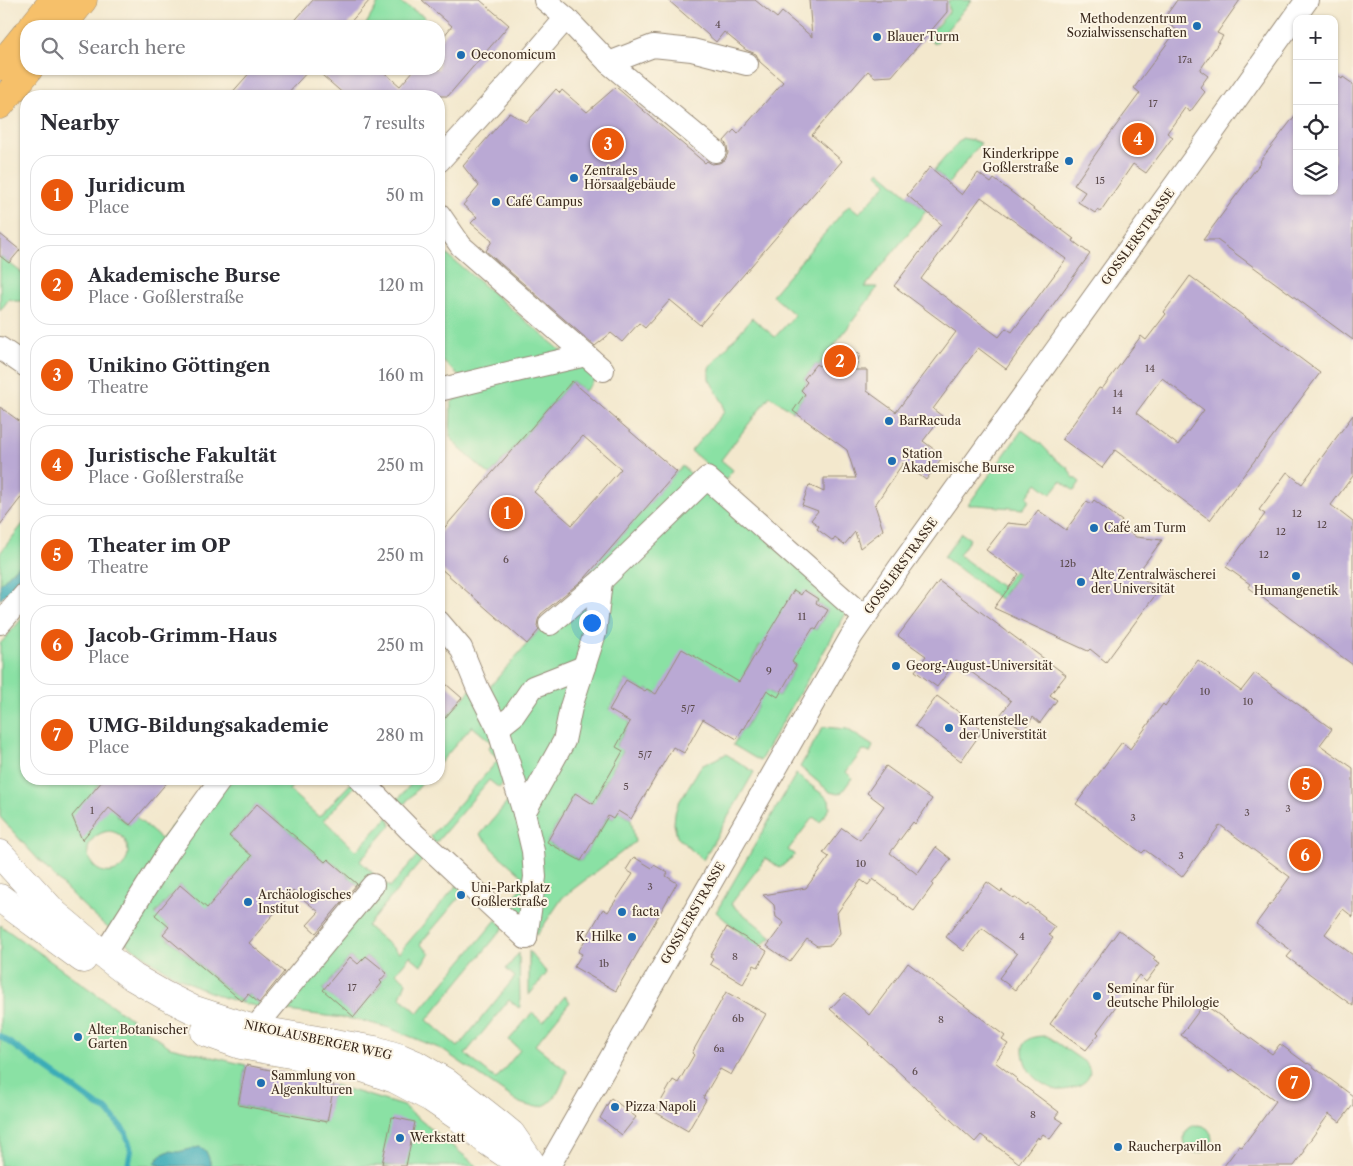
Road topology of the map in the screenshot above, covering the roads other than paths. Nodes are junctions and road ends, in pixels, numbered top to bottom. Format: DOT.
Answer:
graph roads {
  1 [pos="54,0"];
  2 [pos="83,0"];
  3 [pos="545,0"];
  4 [pos="1307,0"];
  5 [pos="566,18"];
  6 [pos="38,20"];
  7 [pos="67,20"];
  8 [pos="20,41"];
  9 [pos="608,63"];
  10 [pos="746,64"];
  11 [pos="0,66"];
  12 [pos="24,75"];
  13 [pos="0,105"];
  14 [pos="715,151"];
  15 [pos="445,154"];
  16 [pos="445,223"];
  17 [pos="0,348"];
  18 [pos="586,355"];
  19 [pos="20,362"];
  20 [pos="604,370"];
  21 [pos="445,389"];
  22 [pos="601,581"];
  23 [pos="20,600"];
  24 [pos="864,617"];
  25 [pos="0,623"];
  26 [pos="550,624"];
  27 [pos="445,629"];
  28 [pos="584,667"];
  29 [pos="498,728"];
  30 [pos="217,785"];
  31 [pos="366,785"];
  32 [pos="524,813"];
  33 [pos="0,854"];
  34 [pos="373,885"];
  35 [pos="0,898"];
  36 [pos="104,955"];
  37 [pos="254,1029"];
  38 [pos="524,1166"];
  39 [pos="533,1166"];
  40 [pos="549,1166"];
  1 -- 6 [label="main road"];
  2 -- 7 [label="main road"];
  3 -- 5 [label="street"];
  4 -- 24 [label="street, GOSSLERSTRASSE"];
  5 -- 9 [label="street"];
  5 -- 15 [label="street"];
  8 -- 11 [label="main road"];
  9 -- 10 [label="street"];
  9 -- 14 [label="street"];
  12 -- 13 [label="main road"];
  16 -- 18 [label="street"];
  17 -- 19 [label="street"];
  18 -- 20 [label="street"];
  18 -- 21 [label="street"];
  22 -- 24 [label="street"];
  22 -- 26 [label="street"];
  22 -- 28 [label="street"];
  23 -- 25 [label="street"];
  24 -- 40 [label="street, GOSSLERSTRASSE"];
  27 -- 29 [label="street"];
  28 -- 29 [label="street"];
  28 -- 32 [label="street"];
  29 -- 32 [label="street"];
  30 -- 36 [label="street"];
  31 -- 32 [label="street"];
  33 -- 36 [label="street, NIKOLAUSBERGER WEG"];
  34 -- 37 [label="street"];
  35 -- 38 [label="street, NIKOLAUSBERGER WEG"];
  36 -- 37 [label="street, NIKOLAUSBERGER WEG"];
  37 -- 39 [label="street, NIKOLAUSBERGER WEG"];
}
